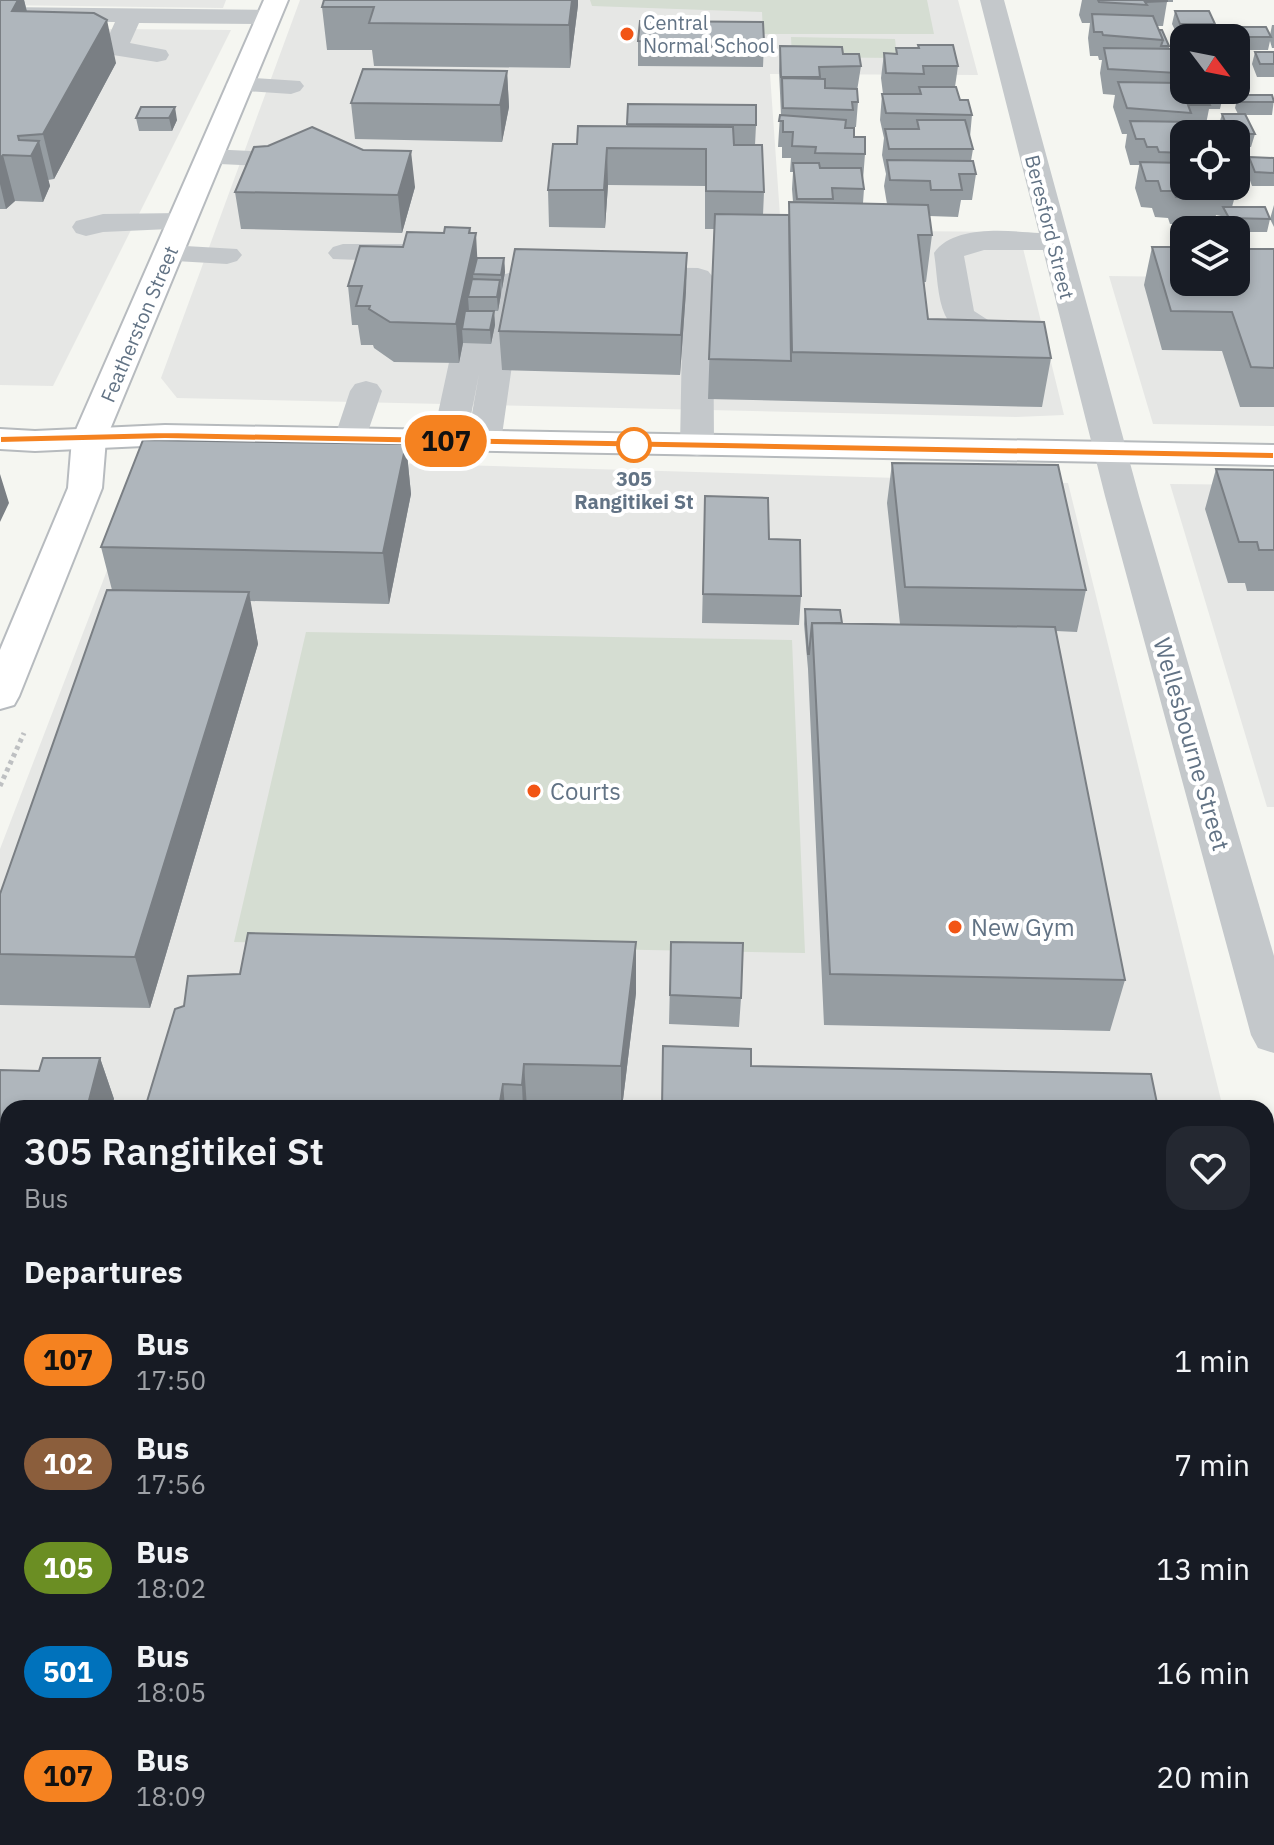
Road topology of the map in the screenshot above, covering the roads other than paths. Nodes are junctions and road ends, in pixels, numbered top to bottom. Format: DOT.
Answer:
graph roads {
  1 [pos="992,0"];
  2 [pos="272,8"];
  3 [pos="0,14"];
  4 [pos="130,15"];
  5 [pos="157,55"];
  6 [pos="239,85"];
  7 [pos="291,86"];
  8 [pos="209,157"];
  9 [pos="263,158"];
  10 [pos="176,237"];
  11 [pos="1054,242"];
  12 [pos="343,253"];
  13 [pos="440,254"];
  14 [pos="227,255"];
  15 [pos="542,274"];
  16 [pos="604,275"];
  17 [pos="476,312"];
  18 [pos="1078,335"];
  19 [pos="366,391"];
  20 [pos="0,439"];
  21 [pos="89,439"];
  22 [pos="351,439"];
  23 [pos="449,441"];
  24 [pos="484,442"];
  25 [pos="697,446"];
  26 [pos="1111,453"];
  27 [pos="1274,455"];
  28 [pos="1,694"];
  29 [pos="1274,1035"];
  1 -- 11 [label="street, Beresford Street"];
  2 -- 4 [label="street"];
  2 -- 6 [label="main road, Featherston Street"];
  3 -- 4 [label="street"];
  4 -- 5 [label="street"];
  6 -- 7 [label="street"];
  6 -- 8 [label="main road, Featherston Street"];
  8 -- 9 [label="street"];
  8 -- 10 [label="main road, Featherston Street"];
  10 -- 14 [label="street"];
  10 -- 21 [label="main road, Featherston Street"];
  11 -- 18 [label="street, Beresford Street"];
  11 -- 18 [label="street"];
  12 -- 13 [label="street"];
  15 -- 24 [label="street"];
  16 -- 25 [label="street"];
  17 -- 23 [label="street"];
  18 -- 26 [label="street, Beresford Street"];
  19 -- 22 [label="street"];
  20 -- 21 [label="main road"];
  21 -- 22 [label="main road"];
  21 -- 28 [label="main road, Featherston Street"];
  22 -- 23 [label="main road"];
  23 -- 24 [label="main road"];
  24 -- 25 [label="main road"];
  25 -- 26 [label="main road"];
  26 -- 27 [label="main road"];
  26 -- 29 [label="street, Wellesbourne Street"];
}
